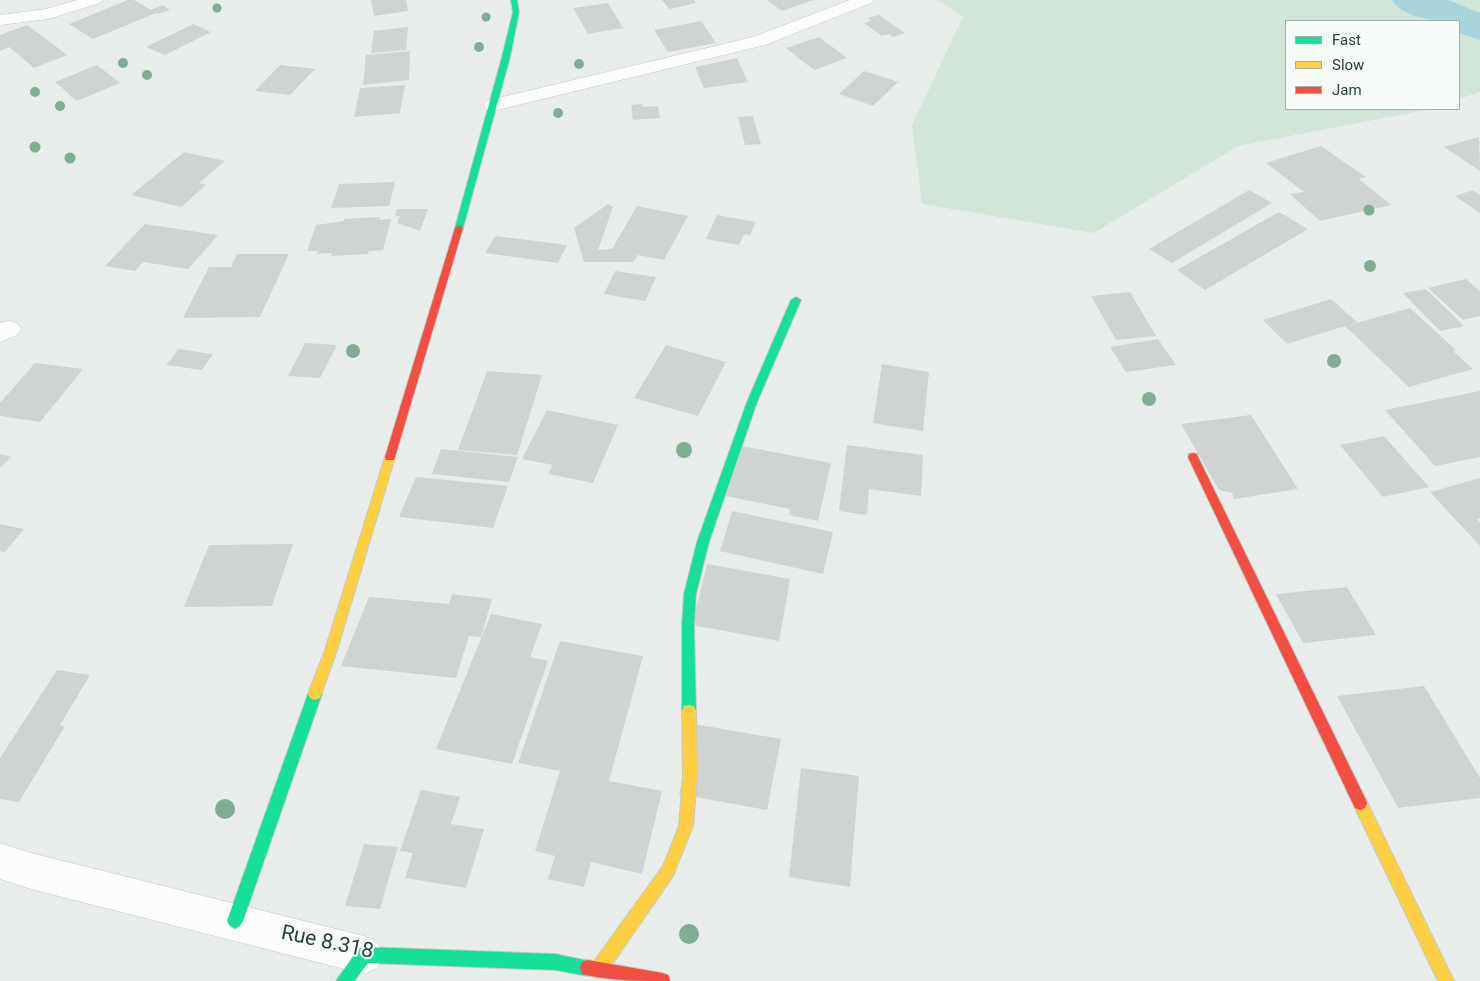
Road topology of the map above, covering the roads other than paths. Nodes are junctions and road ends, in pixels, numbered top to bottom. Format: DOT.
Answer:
graph roads {
  1 [pos="94,0"];
  2 [pos="514,0"];
  3 [pos="865,0"];
  4 [pos="0,20"];
  5 [pos="493,105"];
  6 [pos="796,300"];
  7 [pos="1192,457"];
  8 [pos="0,861"];
  9 [pos="235,922"];
  10 [pos="354,968"];
  11 [pos="598,970"];
  12 [pos="662,981"];
  13 [pos="1446,981"];
  1 -- 4 [label="street"];
  2 -- 5 [label="street"];
  3 -- 5 [label="street"];
  5 -- 9 [label="street"];
  6 -- 11 [label="street"];
  7 -- 13 [label="street"];
  8 -- 9 [label="street, Rue 8.318"];
  9 -- 10 [label="street, Rue 8.318"];
  10 -- 11 [label="street, Rue 8.318"];
  11 -- 12 [label="street, Rue 8.318"];
}
